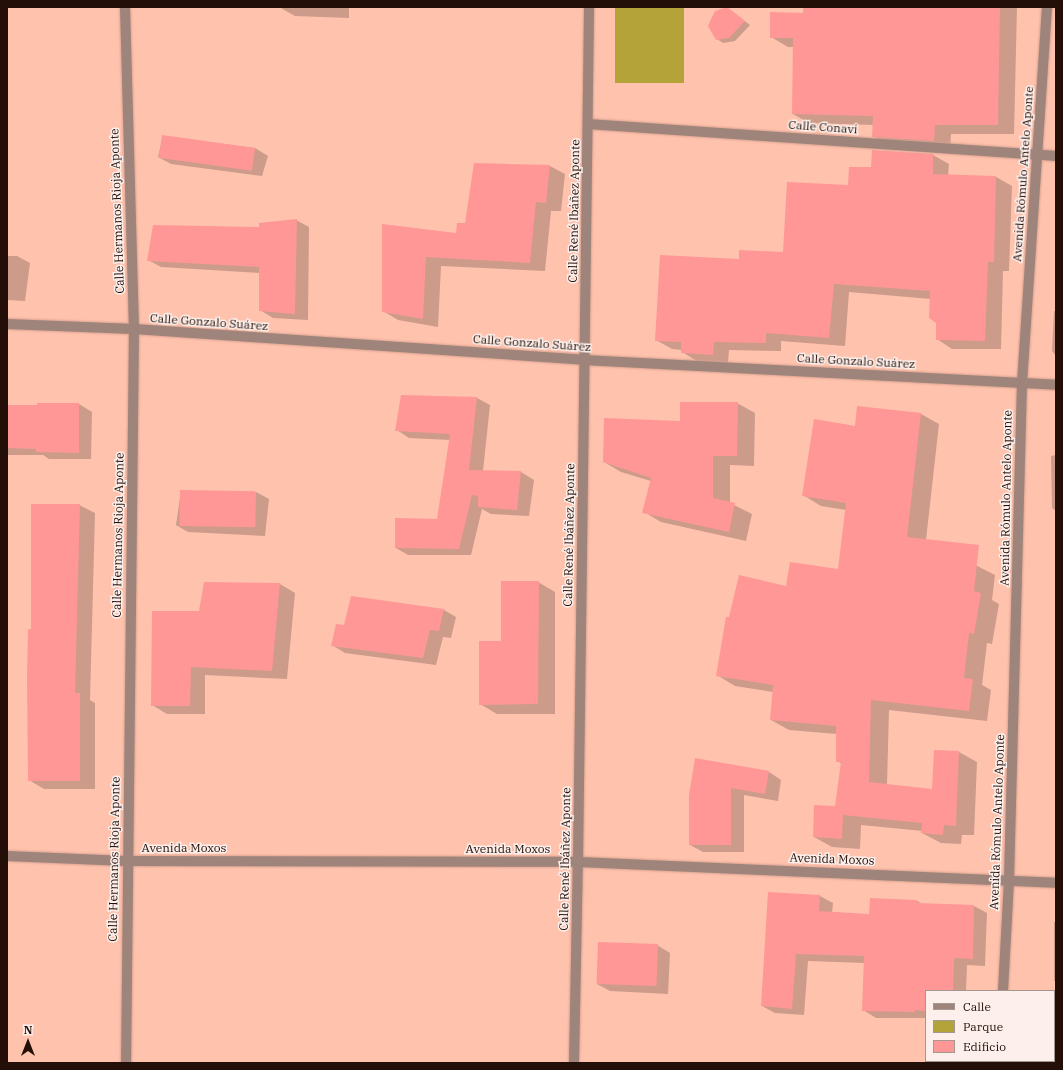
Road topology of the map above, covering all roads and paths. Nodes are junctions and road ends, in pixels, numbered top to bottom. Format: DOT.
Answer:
graph roads {
  1 [pos="125,7"];
  2 [pos="589,7"];
  3 [pos="1047,7"];
  4 [pos="589,124"];
  5 [pos="1037,154"];
  6 [pos="1056,156"];
  7 [pos="7,324"];
  8 [pos="134,329"];
  9 [pos="584,360"];
  10 [pos="1022,382"];
  11 [pos="1056,385"];
  12 [pos="7,856"];
  13 [pos="126,861"];
  14 [pos="578,862"];
  15 [pos="1009,879"];
  16 [pos="1056,883"];
  17 [pos="1002,990"];
  18 [pos="126,1063"];
  19 [pos="574,1063"];
  1 -- 8 [label="street, Calle Hermanos Rioja Aponte"];
  2 -- 4 [label="street, Calle René Ibáñez Aponte"];
  3 -- 5 [label="street, Avenida Rómulo Antelo Aponte"];
  4 -- 5 [label="street, Calle Conavi"];
  4 -- 9 [label="street, Calle René Ibáñez Aponte"];
  5 -- 6 [label="street, Calle Conavi"];
  5 -- 10 [label="street, Avenida Rómulo Antelo Aponte"];
  7 -- 8 [label="street, Calle Gonzalo Suárez"];
  8 -- 9 [label="street, Calle Gonzalo Suárez"];
  8 -- 13 [label="street, Calle Hermanos Rioja Aponte"];
  9 -- 10 [label="street, Calle Gonzalo Suárez"];
  9 -- 14 [label="street, Calle René Ibáñez Aponte"];
  10 -- 11 [label="street, Calle Gonzalo Suárez"];
  10 -- 15 [label="street, Avenida Rómulo Antelo Aponte"];
  12 -- 13 [label="street, Avenida Moxos"];
  13 -- 14 [label="street, Avenida Moxos"];
  13 -- 18 [label="street, Calle Hermanos Rioja Aponte"];
  14 -- 15 [label="street, Avenida Moxos"];
  14 -- 19 [label="street, Calle René Ibáñez Aponte"];
  15 -- 16 [label="street, Avenida Moxos"];
  15 -- 17 [label="street, Avenida Rómulo Antelo Aponte"];
}
